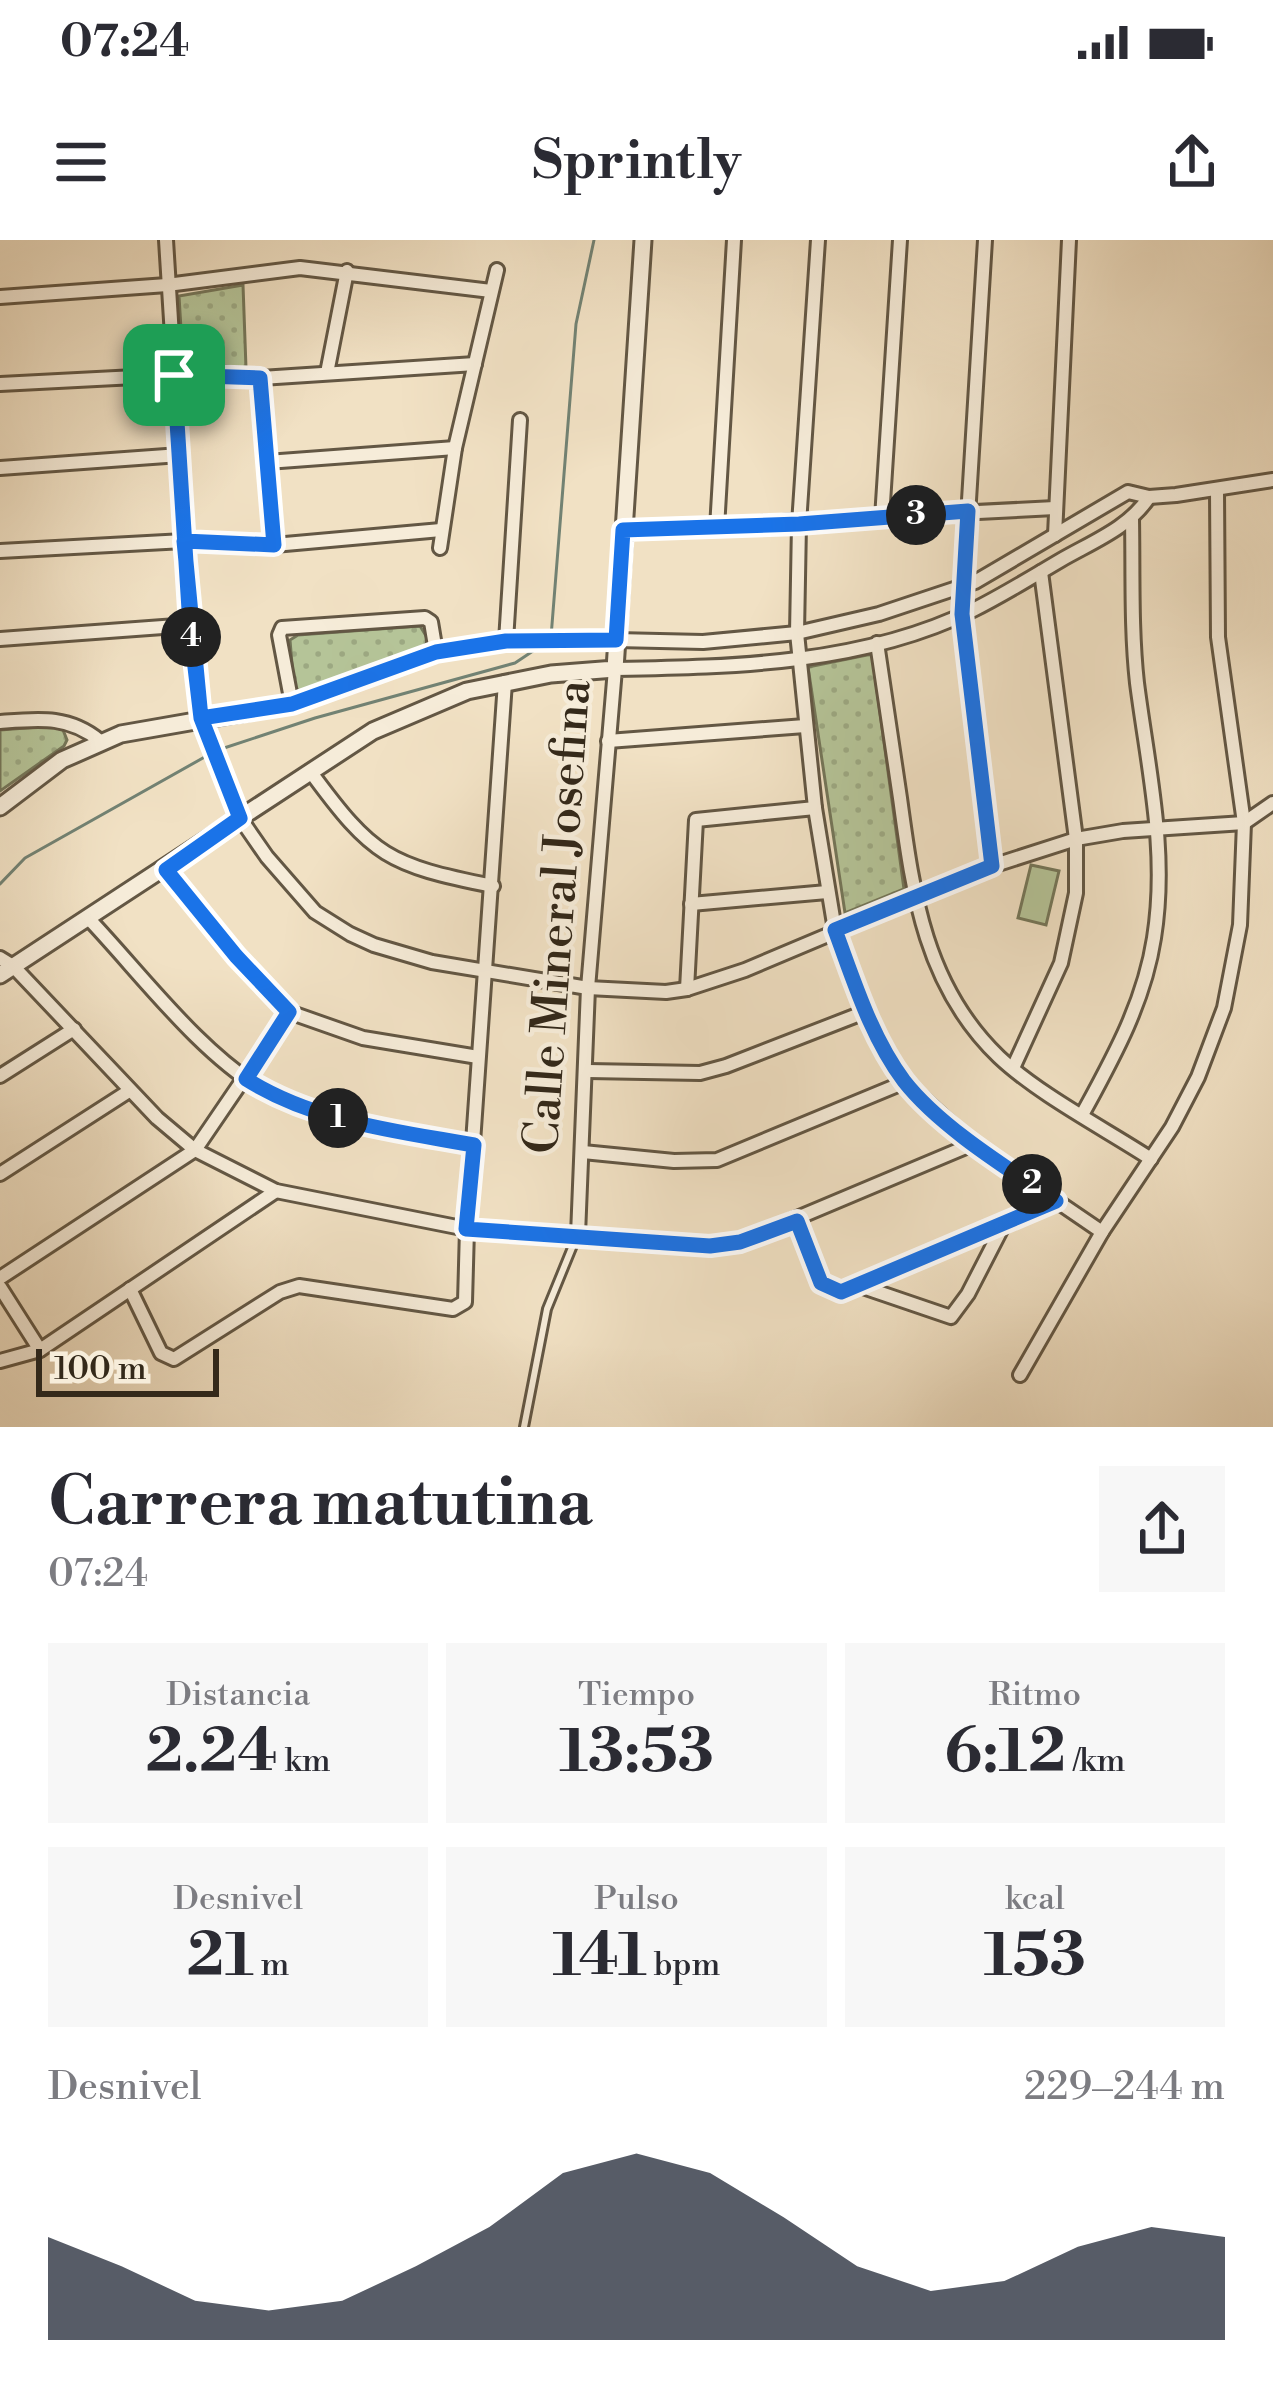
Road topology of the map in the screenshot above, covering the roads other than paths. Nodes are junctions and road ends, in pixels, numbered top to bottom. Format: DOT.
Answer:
graph roads {
  1 [pos="166,240"];
  2 [pos="734,240"];
  3 [pos="818,240"];
  4 [pos="900,240"];
  5 [pos="986,240"];
  6 [pos="1070,240"];
  7 [pos="642,243"];
  8 [pos="497,270"];
  9 [pos="347,271"];
  10 [pos="167,285"];
  11 [pos="491,291"];
  12 [pos="0,297"];
  13 [pos="475,364"];
  14 [pos="328,373"];
  15 [pos="174,375"];
  16 [pos="260,378"];
  17 [pos="0,384"];
  18 [pos="520,420"];
  19 [pos="455,448"];
  20 [pos="179,454"];
  21 [pos="267,462"];
  22 [pos="0,468"];
  23 [pos="1273,480"];
  24 [pos="1217,491"];
  25 [pos="1149,497"];
  26 [pos="1054,508"];
  27 [pos="968,511"];
  28 [pos="882,518"];
  29 [pos="1132,519"];
  30 [pos="799,524"];
  31 [pos="717,527"];
  32 [pos="441,530"];
  33 [pos="623,530"];
  34 [pos="1055,536"];
  35 [pos="184,541"];
  36 [pos="274,545"];
  37 [pos="440,548"];
  38 [pos="0,551"];
  39 [pos="1041,572"];
  40 [pos="962,586"];
  41 [pos="962,614"];
  42 [pos="190,625"];
  43 [pos="797,633"];
  44 [pos="0,639"];
  45 [pos="616,640"];
  46 [pos="506,641"];
  47 [pos="877,643"];
  48 [pos="436,652"];
  49 [pos="798,659"];
  50 [pos="615,669"];
  51 [pos="505,682"];
  52 [pos="292,704"];
  53 [pos="201,718"];
  54 [pos="0,722"];
  55 [pos="805,726"];
  56 [pos="100,740"];
  57 [pos="608,742"];
  58 [pos="310,771"];
  59 [pos="1272,804"];
  60 [pos="0,807"];
  61 [pos="815,808"];
  62 [pos="240,818"];
  63 [pos="1244,823"];
  64 [pos="1159,827"];
  65 [pos="1076,839"];
  66 [pos="992,866"];
  67 [pos="166,870"];
  68 [pos="493,886"];
  69 [pos="827,892"];
  70 [pos="914,897"];
  71 [pos="691,904"];
  72 [pos="88,919"];
  73 [pos="835,930"];
  74 [pos="4,966"];
  75 [pos="486,971"];
  76 [pos="588,988"];
  77 [pos="687,989"];
  78 [pos="289,1012"];
  79 [pos="865,1012"];
  80 [pos="74,1029"];
  81 [pos="478,1058"];
  82 [pos="1013,1068"];
  83 [pos="588,1071"];
  84 [pos="0,1076"];
  85 [pos="246,1079"];
  86 [pos="905,1082"];
  87 [pos="129,1091"];
  88 [pos="1082,1114"];
  89 [pos="973,1144"];
  90 [pos="474,1145"];
  91 [pos="195,1150"];
  92 [pos="583,1152"];
  93 [pos="1151,1159"];
  94 [pos="0,1174"];
  95 [pos="276,1191"];
  96 [pos="1056,1201"];
  97 [pos="797,1221"];
  98 [pos="1004,1224"];
  99 [pos="466,1229"];
  100 [pos="1102,1232"];
  101 [pos="578,1235"];
  102 [pos="0,1283"];
  103 [pos="859,1286"];
  104 [pos="130,1289"];
  105 [pos="40,1350"];
  106 [pos="0,1361"];
  107 [pos="1020,1375"];
  108 [pos="524,1427"];
  1 -- 10 [label="street"];
  2 -- 31 [label="street"];
  3 -- 30 [label="street"];
  4 -- 28 [label="street"];
  5 -- 27 [label="street"];
  6 -- 26 [label="street"];
  7 -- 33 [label="street, Calle Mineral Josefina"];
  8 -- 11 [label="street"];
  9 -- 10 [label="street"];
  9 -- 11 [label="street"];
  9 -- 14 [label="street"];
  10 -- 12 [label="street"];
  10 -- 15 [label="street"];
  11 -- 13 [label="street"];
  13 -- 14 [label="street"];
  13 -- 19 [label="street"];
  14 -- 16 [label="street"];
  15 -- 16 [label="street"];
  15 -- 17 [label="street"];
  15 -- 20 [label="street"];
  16 -- 21 [label="street"];
  18 -- 46 [label="street"];
  19 -- 21 [label="street"];
  19 -- 32 [label="street"];
  20 -- 22 [label="street"];
  20 -- 35 [label="street"];
  21 -- 36 [label="street"];
  23 -- 24 [label="street"];
  24 -- 25 [label="street"];
  24 -- 63 [label="street"];
  25 -- 29 [label="street"];
  25 -- 34 [label="street"];
  26 -- 27 [label="street"];
  26 -- 34 [label="street"];
  27 -- 28 [label="street"];
  27 -- 40 [label="street"];
  28 -- 30 [label="street"];
  29 -- 39 [label="street"];
  29 -- 64 [label="street"];
  30 -- 31 [label="street"];
  30 -- 43 [label="street"];
  31 -- 33 [label="street"];
  32 -- 36 [label="street"];
  32 -- 37 [label="street"];
  33 -- 45 [label="street, Calle Mineral Josefina"];
  34 -- 40 [label="street"];
  35 -- 36 [label="street"];
  35 -- 38 [label="street"];
  35 -- 42 [label="street"];
  39 -- 41 [label="street"];
  39 -- 65 [label="street"];
  40 -- 41 [label="street"];
  40 -- 43 [label="street"];
  41 -- 47 [label="street"];
  41 -- 66 [label="street"];
  42 -- 44 [label="street"];
  42 -- 53 [label="street"];
  43 -- 45 [label="street"];
  43 -- 49 [label="street"];
  45 -- 46 [label="street"];
  45 -- 50 [label="street, Calle Mineral Josefina"];
  46 -- 48 [label="street"];
  47 -- 49 [label="street"];
  47 -- 70 [label="street"];
  48 -- 52 [label="street"];
  48 -- 52 [label="street"];
  49 -- 50 [label="street"];
  49 -- 55 [label="street"];
  50 -- 51 [label="street"];
  50 -- 57 [label="street, Calle Mineral Josefina"];
  51 -- 58 [label="street"];
  51 -- 68 [label="street"];
  52 -- 53 [label="street"];
  53 -- 56 [label="street"];
  53 -- 62 [label="street"];
  54 -- 56 [label="street"];
  55 -- 57 [label="street"];
  55 -- 61 [label="street"];
  56 -- 60 [label="street"];
  57 -- 76 [label="street, Calle Mineral Josefina"];
  58 -- 62 [label="street"];
  58 -- 68 [label="street"];
  59 -- 63 [label="street"];
  61 -- 69 [label="street"];
  61 -- 71 [label="street"];
  62 -- 67 [label="street"];
  62 -- 75 [label="street"];
  63 -- 64 [label="street"];
  63 -- 93 [label="street"];
  64 -- 65 [label="street"];
  64 -- 88 [label="street"];
  65 -- 66 [label="street"];
  65 -- 82 [label="street"];
  66 -- 70 [label="street"];
  67 -- 72 [label="street"];
  67 -- 78 [label="street"];
  68 -- 75 [label="street"];
  69 -- 71 [label="street"];
  69 -- 73 [label="street"];
  70 -- 73 [label="street"];
  70 -- 82 [label="street"];
  71 -- 77 [label="street"];
  72 -- 74 [label="street"];
  72 -- 85 [label="street"];
  73 -- 77 [label="street"];
  73 -- 79 [label="street"];
  74 -- 80 [label="street"];
  75 -- 76 [label="street"];
  75 -- 81 [label="street"];
  76 -- 77 [label="street"];
  76 -- 83 [label="street, Calle Mineral Josefina"];
  78 -- 81 [label="street"];
  78 -- 85 [label="street"];
  79 -- 83 [label="street"];
  79 -- 86 [label="street"];
  80 -- 84 [label="street"];
  80 -- 87 [label="street"];
  81 -- 90 [label="street"];
  82 -- 88 [label="street"];
  83 -- 92 [label="street, Calle Mineral Josefina"];
  85 -- 90 [label="street"];
  85 -- 91 [label="street"];
  86 -- 89 [label="street"];
  86 -- 92 [label="street"];
  87 -- 91 [label="street"];
  87 -- 94 [label="street"];
  88 -- 93 [label="street"];
  89 -- 96 [label="street"];
  89 -- 97 [label="street"];
  90 -- 99 [label="street"];
  91 -- 95 [label="street"];
  91 -- 102 [label="street"];
  92 -- 101 [label="street, Calle Mineral Josefina"];
  93 -- 100 [label="street"];
  95 -- 99 [label="street"];
  95 -- 104 [label="street"];
  96 -- 98 [label="street"];
  96 -- 100 [label="street"];
  97 -- 101 [label="street"];
  97 -- 103 [label="street"];
  98 -- 103 [label="street"];
  98 -- 103 [label="street"];
  99 -- 101 [label="street"];
  99 -- 104 [label="street"];
  100 -- 107 [label="street"];
  101 -- 108 [label="lane"];
  102 -- 105 [label="street"];
  104 -- 105 [label="street"];
  105 -- 106 [label="street"];
}
